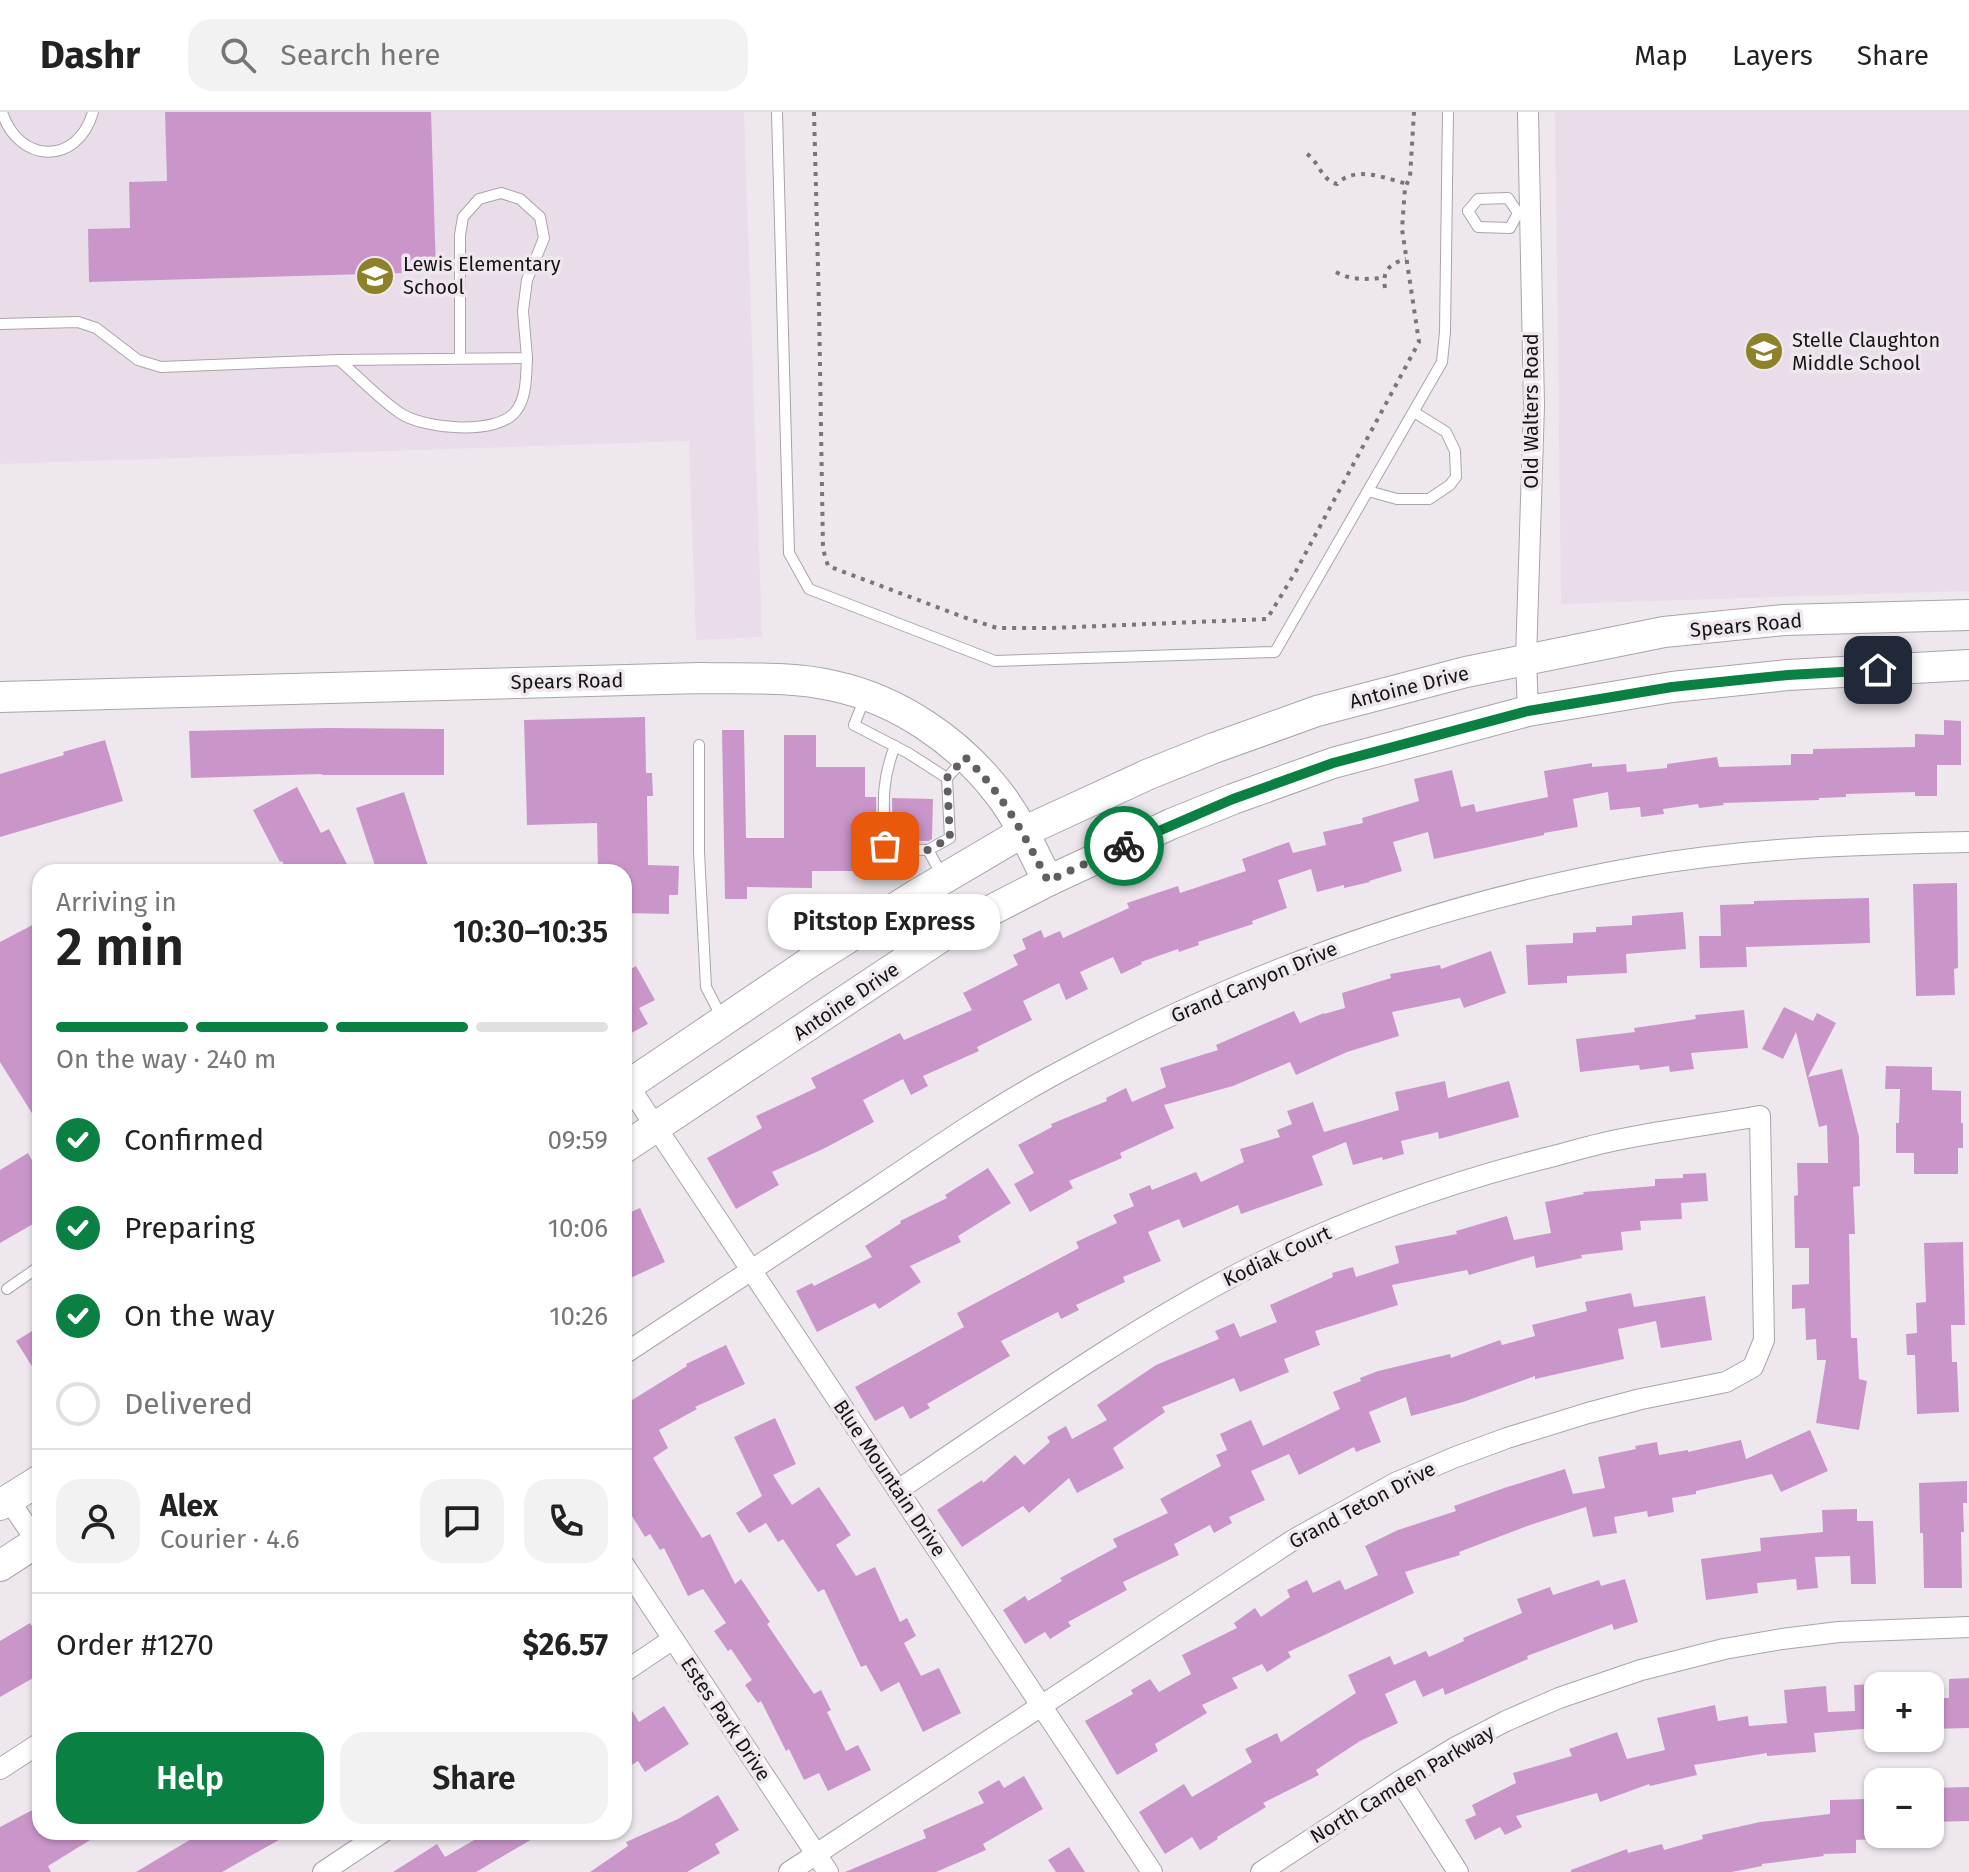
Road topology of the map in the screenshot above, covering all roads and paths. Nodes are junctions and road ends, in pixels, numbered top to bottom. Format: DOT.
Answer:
graph roads {
  1 [pos="2,112"];
  2 [pos="93,112"];
  3 [pos="777,112"];
  4 [pos="814,112"];
  5 [pos="1414,112"];
  6 [pos="1448,112"];
  7 [pos="1528,112"];
  8 [pos="1307,154"];
  9 [pos="1407,184"];
  10 [pos="1446,211"];
  11 [pos="1468,211"];
  12 [pos="1524,213"];
  13 [pos="1406,259"];
  14 [pos="1336,272"];
  15 [pos="1384,278"];
  16 [pos="1385,288"];
  17 [pos="0,324"];
  18 [pos="460,358"];
  19 [pos="527,358"];
  20 [pos="339,360"];
  21 [pos="1414,412"];
  22 [pos="1368,491"];
  23 [pos="1969,615"];
  24 [pos="1526,659"];
  25 [pos="1969,665"];
  26 [pos="866,696"];
  27 [pos="0,697"];
  28 [pos="1528,711"];
  29 [pos="699,745"];
  30 [pos="895,746"];
  31 [pos="956,768"];
  32 [pos="1023,832"];
  33 [pos="1969,842"];
  34 [pos="928,850"];
  35 [pos="944,878"];
  36 [pos="1048,881"];
  37 [pos="723,1020"];
  38 [pos="632,1082"];
  39 [pos="632,1094"];
  40 [pos="657,1126"];
  41 [pos="1702,1126"];
  42 [pos="632,1143"];
  43 [pos="752,1271"];
  44 [pos="32,1272"];
  45 [pos="7,1289"];
  46 [pos="632,1349"];
  47 [pos="32,1485"];
  48 [pos="898,1490"];
  49 [pos="4,1502"];
  50 [pos="32,1534"];
  51 [pos="32,1546"];
  52 [pos="0,1566"];
  53 [pos="632,1577"];
  54 [pos="1969,1627"];
  55 [pos="673,1639"];
  56 [pos="632,1667"];
  57 [pos="1041,1705"];
  58 [pos="32,1748"];
  59 [pos="0,1769"];
  60 [pos="1400,1781"];
  61 [pos="371,1840"];
  62 [pos="816,1854"];
  63 [pos="323,1872"];
  64 [pos="789,1872"];
  65 [pos="828,1872"];
  66 [pos="1152,1872"];
  67 [pos="1261,1872"];
  68 [pos="1458,1872"];
  1 -- 2 [label="lane"];
  3 -- 22 [label="lane"];
  4 -- 13 [label="path"];
  5 -- 9 [label="path"];
  6 -- 10 [label="lane"];
  7 -- 12 [label="street, Old Walters Road"];
  8 -- 9 [label="path"];
  9 -- 13 [label="path"];
  10 -- 11 [label="lane"];
  10 -- 21 [label="lane"];
  11 -- 12 [label="lane"];
  11 -- 12 [label="lane"];
  12 -- 24 [label="street, Old Walters Road"];
  13 -- 15 [label="path"];
  14 -- 15 [label="path"];
  15 -- 16 [label="path"];
  17 -- 20 [label="lane"];
  18 -- 19 [label="lane"];
  18 -- 19 [label="lane"];
  18 -- 20 [label="lane"];
  19 -- 20 [label="lane"];
  21 -- 22 [label="lane"];
  21 -- 22 [label="lane"];
  23 -- 24 [label="main road, Spears Road"];
  24 -- 28 [label="street, Old Walters Road"];
  24 -- 32 [label="main road, Antoine Drive"];
  25 -- 28 [label="main road"];
  26 -- 27 [label="main road, Spears Road"];
  26 -- 30 [label="lane"];
  26 -- 31 [label="main road, Spears Road"];
  28 -- 36 [label="main road, Antoine Drive"];
  29 -- 37 [label="lane"];
  30 -- 31 [label="lane"];
  30 -- 34 [label="lane"];
  31 -- 32 [label="main road, Spears Road"];
  31 -- 34 [label="lane"];
  32 -- 35 [label="main road, Antoine Drive"];
  32 -- 36 [label="main road, Spears Road"];
  33 -- 43 [label="street, Grand Canyon Drive"];
  34 -- 35 [label="lane"];
  35 -- 37 [label="main road, Antoine Drive"];
  36 -- 40 [label="main road, Antoine Drive"];
  37 -- 38 [label="main road, Antoine Drive"];
  39 -- 40 [label="street, Blue Mountain Drive"];
  40 -- 42 [label="main road, Antoine Drive"];
  40 -- 43 [label="street, Blue Mountain Drive"];
  41 -- 48 [label="street, Kodiak Court"];
  41 -- 57 [label="street, Grand Teton Drive"];
  43 -- 46 [label="street, Grand Canyon Drive"];
  43 -- 48 [label="street, Blue Mountain Drive"];
  44 -- 45 [label="lane"];
  47 -- 49 [label="main road"];
  48 -- 57 [label="street, Blue Mountain Drive"];
  49 -- 50 [label="street"];
  51 -- 52 [label="main road"];
  53 -- 55 [label="street, Estes Park Drive"];
  54 -- 60 [label="street, North Camden Parkway"];
  55 -- 56 [label="street"];
  55 -- 62 [label="street, Estes Park Drive"];
  57 -- 62 [label="street, Grand Teton Drive"];
  57 -- 66 [label="street, Blue Mountain Drive"];
  58 -- 59 [label="street"];
  60 -- 67 [label="street, North Camden Parkway"];
  60 -- 68 [label="street"];
  61 -- 63 [label="street"];
  62 -- 64 [label="street, Grand Teton Drive"];
  62 -- 65 [label="street, Estes Park Drive"];
}
